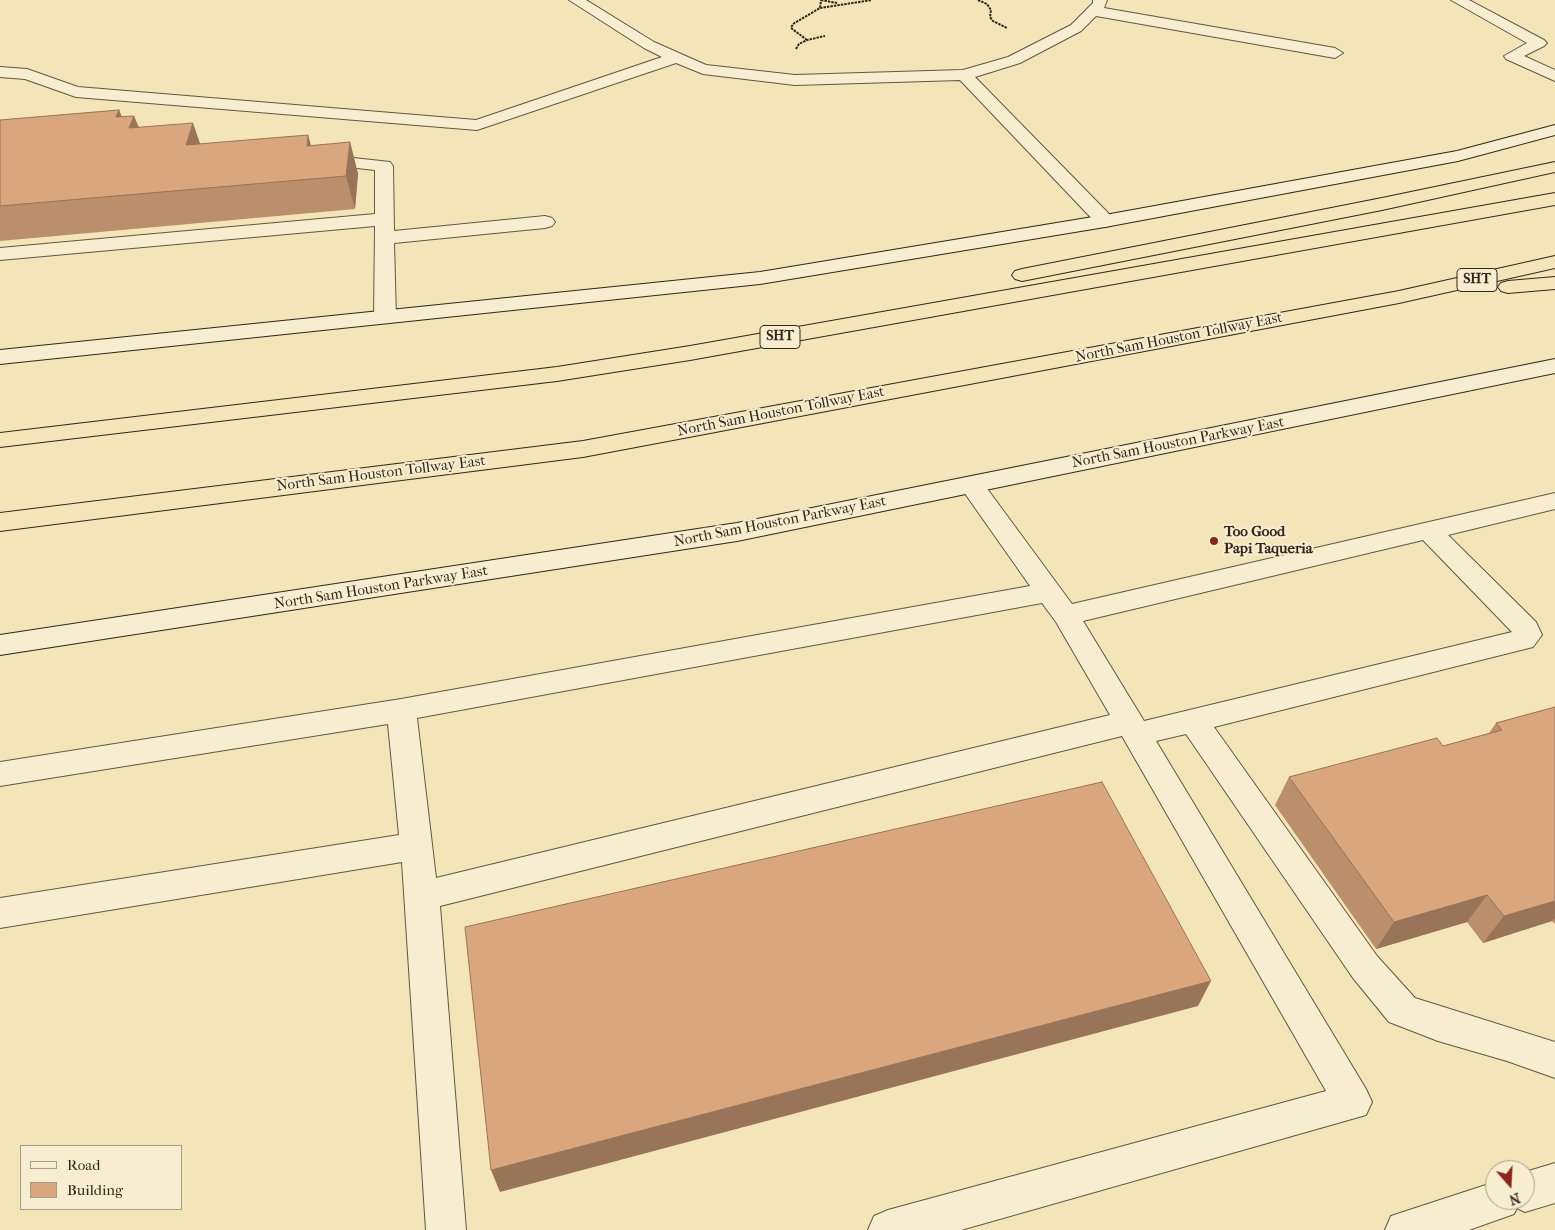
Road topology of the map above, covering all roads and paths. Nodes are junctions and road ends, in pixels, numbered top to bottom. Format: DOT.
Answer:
graph roads {
  1 [pos="576,0"];
  2 [pos="821,0"];
  3 [pos="872,0"];
  4 [pos="978,0"];
  5 [pos="1458,0"];
  6 [pos="840,4"];
  7 [pos="1097,5"];
  8 [pos="820,8"];
  9 [pos="1001,32"];
  10 [pos="825,36"];
  11 [pos="807,40"];
  12 [pos="1555,42"];
  13 [pos="1539,43"];
  14 [pos="795,50"];
  15 [pos="1335,53"];
  16 [pos="677,57"];
  17 [pos="0,72"];
  18 [pos="965,75"];
  19 [pos="1555,76"];
  20 [pos="1555,130"];
  21 [pos="295,157"];
  22 [pos="1555,167"];
  23 [pos="1555,199"];
  24 [pos="386,218"];
  25 [pos="1106,221"];
  26 [pos="545,222"];
  27 [pos="385,238"];
  28 [pos="0,254"];
  29 [pos="1555,262"];
  30 [pos="1555,284"];
  31 [pos="1399,296"];
  32 [pos="385,317"];
  33 [pos="690,353"];
  34 [pos="0,357"];
  35 [pos="1555,366"];
  36 [pos="0,440"];
  37 [pos="971,485"];
  38 [pos="1555,500"];
  39 [pos="0,522"];
  40 [pos="1428,530"];
  41 [pos="1057,604"];
  42 [pos="0,645"];
  43 [pos="401,710"];
  44 [pos="1193,721"];
  45 [pos="1134,728"];
  46 [pos="0,774"];
  47 [pos="416,846"];
  48 [pos="422,896"];
  49 [pos="0,913"];
  50 [pos="1555,1060"];
  51 [pos="1555,1183"];
  52 [pos="1535,1189"];
  53 [pos="1485,1205"];
  54 [pos="446,1230"];
  55 [pos="888,1230"];
  56 [pos="1405,1230"];
  1 -- 16 [label="main road"];
  2 -- 6 [label="path"];
  2 -- 8 [label="path"];
  3 -- 6 [label="path"];
  4 -- 9 [label="path"];
  5 -- 13 [label="main road"];
  6 -- 8 [label="path"];
  7 -- 15 [label="main road"];
  7 -- 18 [label="main road"];
  8 -- 11 [label="path"];
  10 -- 11 [label="path"];
  11 -- 14 [label="path"];
  12 -- 13 [label="main road"];
  13 -- 19 [label="main road"];
  16 -- 17 [label="main road"];
  16 -- 18 [label="main road"];
  18 -- 25 [label="main road"];
  20 -- 25 [label="main road"];
  21 -- 24 [label="main road"];
  22 -- 33 [label="highway"];
  23 -- 33 [label="highway, SHT"];
  24 -- 27 [label="main road"];
  24 -- 28 [label="main road"];
  25 -- 32 [label="main road"];
  26 -- 27 [label="main road"];
  27 -- 32 [label="main road"];
  29 -- 31 [label="highway, North Sam Houston Tollway East / SHT"];
  30 -- 31 [label="highway"];
  31 -- 39 [label="highway, North Sam Houston Tollway East / SHT"];
  32 -- 34 [label="main road"];
  33 -- 36 [label="highway, SHT"];
  35 -- 37 [label="main road, North Sam Houston Parkway East"];
  37 -- 41 [label="main road"];
  37 -- 42 [label="main road, North Sam Houston Parkway East"];
  38 -- 40 [label="main road"];
  40 -- 41 [label="main road"];
  40 -- 44 [label="main road"];
  41 -- 43 [label="main road"];
  41 -- 45 [label="main road"];
  43 -- 46 [label="main road"];
  43 -- 47 [label="main road"];
  44 -- 45 [label="main road"];
  44 -- 50 [label="main road"];
  45 -- 48 [label="main road"];
  45 -- 55 [label="main road"];
  47 -- 48 [label="main road"];
  47 -- 49 [label="main road"];
  48 -- 54 [label="main road"];
  51 -- 52 [label="main road"];
  53 -- 56 [label="main road"];
}
